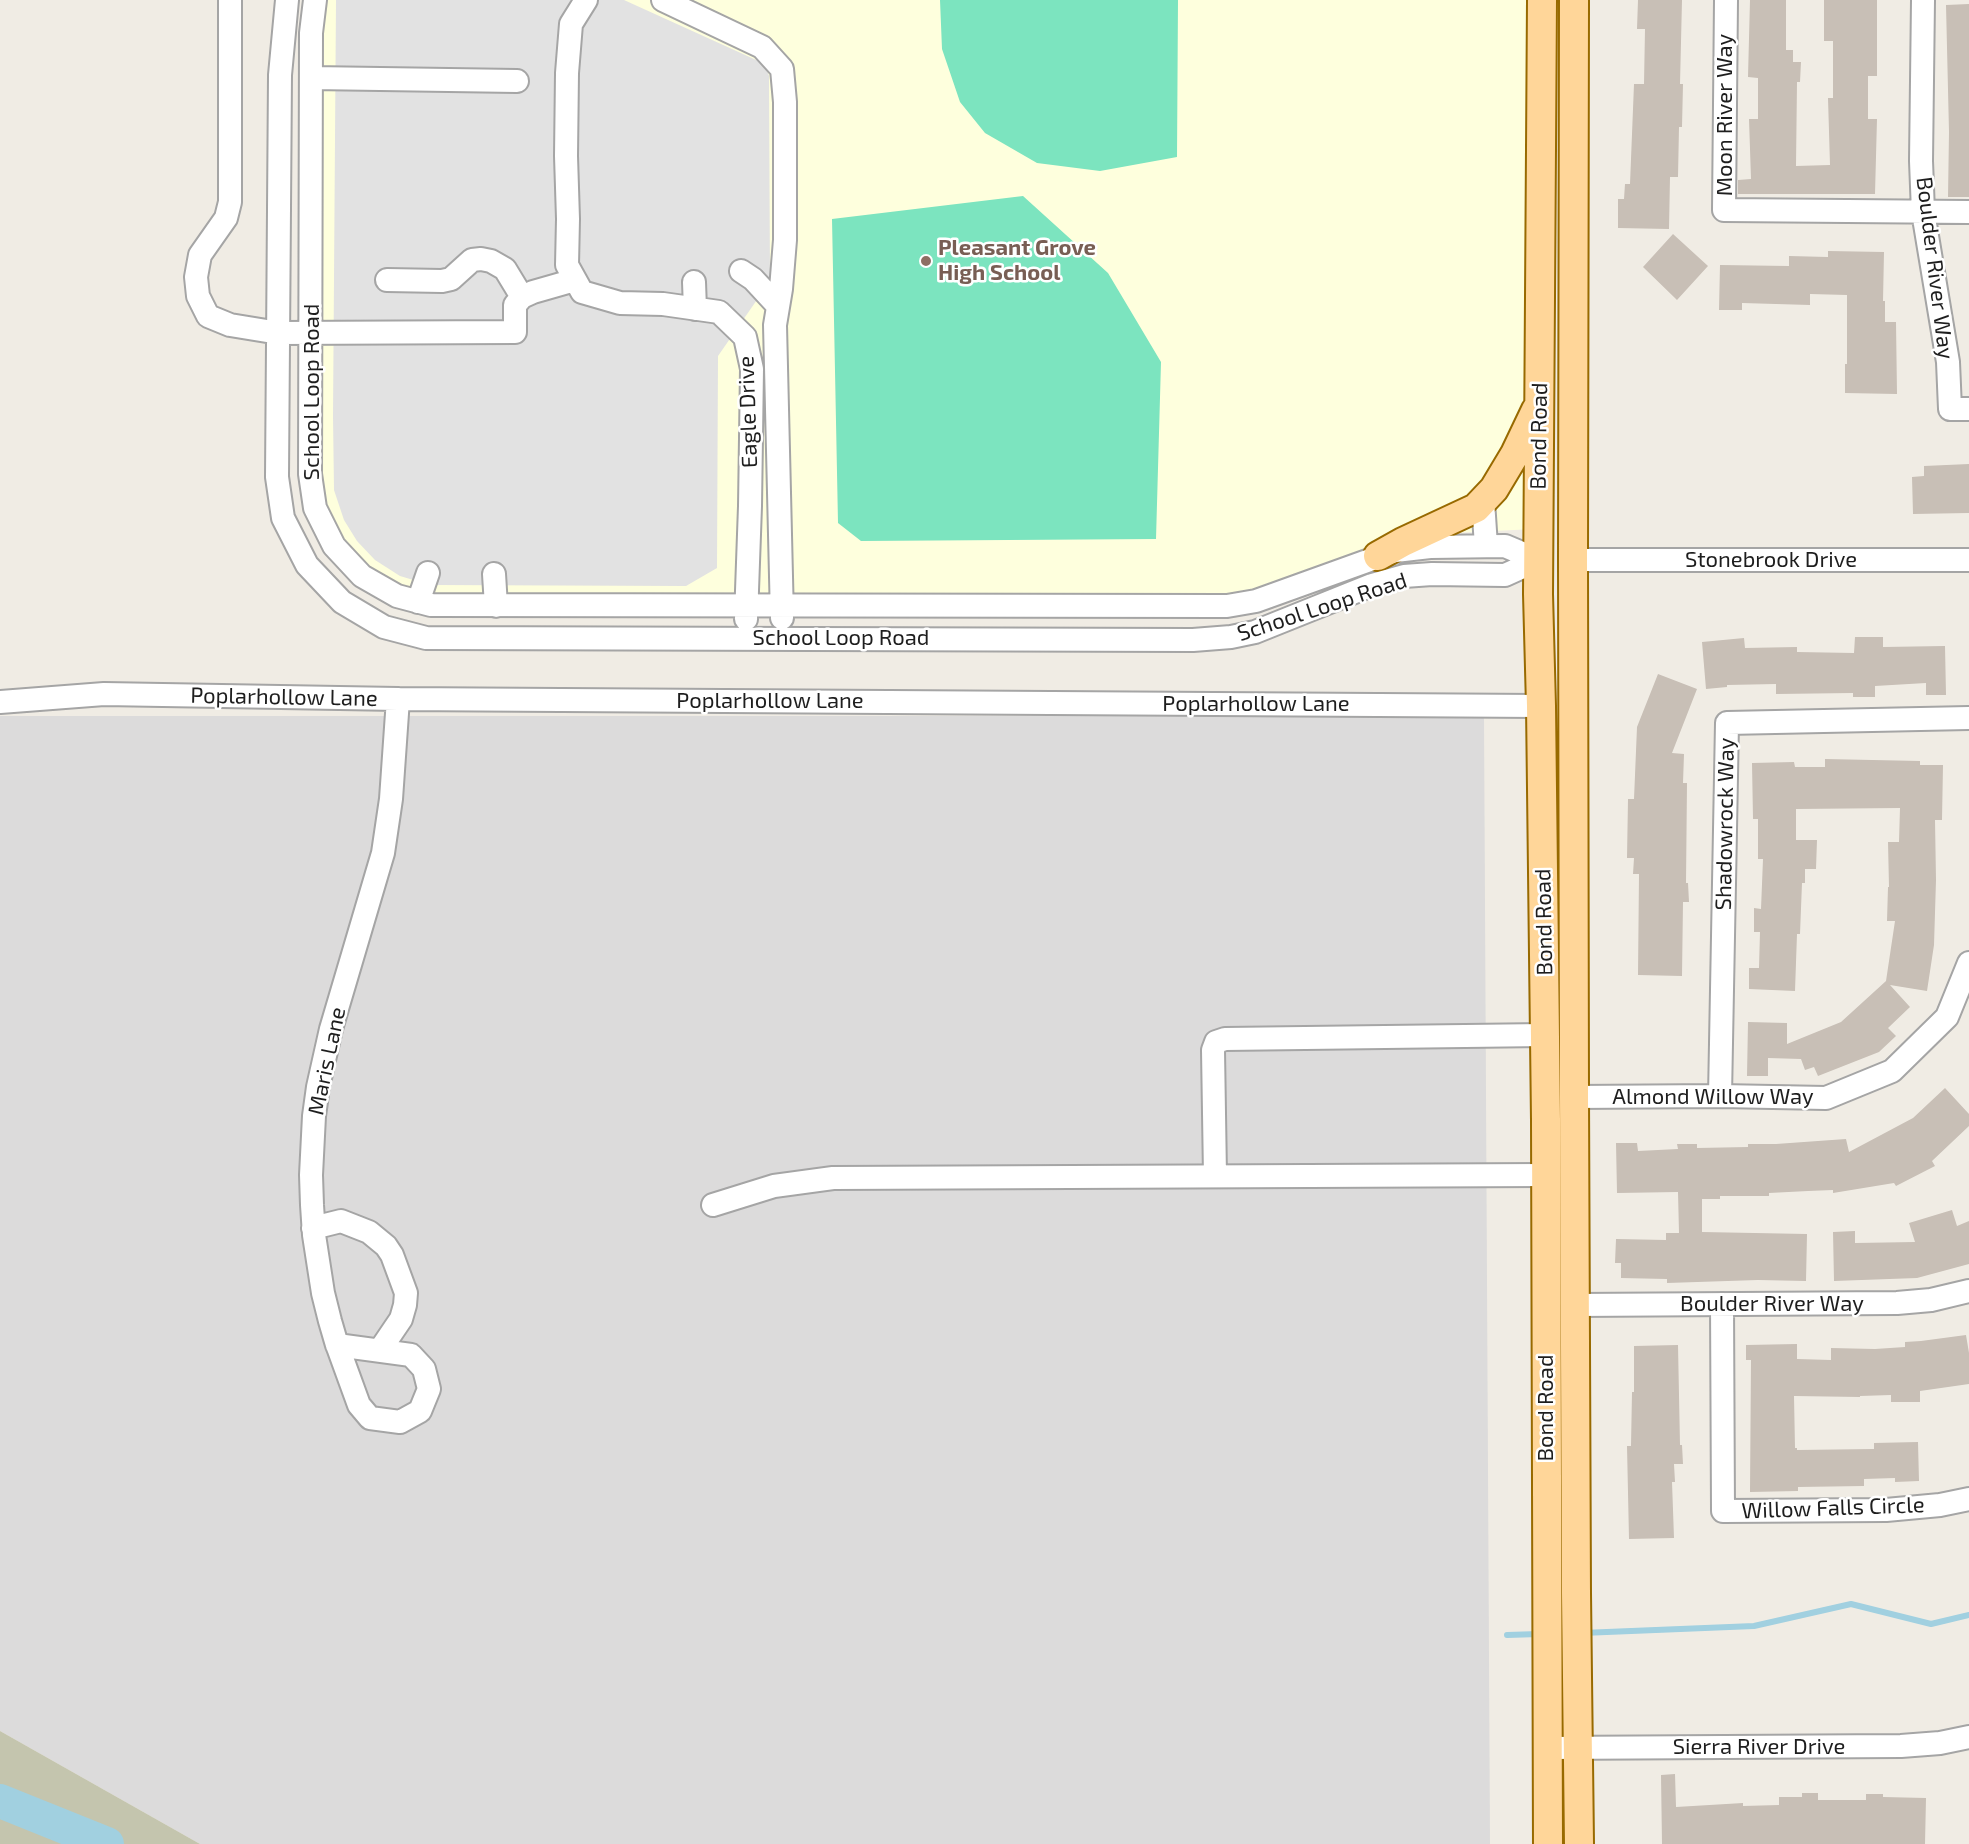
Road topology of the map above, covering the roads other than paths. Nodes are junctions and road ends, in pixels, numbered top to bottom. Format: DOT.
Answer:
graph roads {
  1 [pos="230,0"];
  2 [pos="287,0"];
  3 [pos="315,0"];
  4 [pos="586,0"];
  5 [pos="663,0"];
  6 [pos="1542,0"];
  7 [pos="1574,0"];
  8 [pos="1726,0"];
  9 [pos="1923,0"];
  10 [pos="312,78"];
  11 [pos="517,81"];
  12 [pos="1923,212"];
  13 [pos="1969,212"];
  14 [pos="741,271"];
  15 [pos="387,280"];
  16 [pos="575,280"];
  17 [pos="694,282"];
  18 [pos="522,297"];
  19 [pos="778,306"];
  20 [pos="695,309"];
  21 [pos="279,333"];
  22 [pos="311,333"];
  23 [pos="1540,403"];
  24 [pos="1969,409"];
  25 [pos="1483,501"];
  26 [pos="1486,546"];
  27 [pos="1378,556"];
  28 [pos="1538,560"];
  29 [pos="1573,560"];
  30 [pos="1969,560"];
  31 [pos="428,573"];
  32 [pos="494,574"];
  33 [pos="418,602"];
  34 [pos="746,605"];
  35 [pos="782,605"];
  36 [pos="496,606"];
  37 [pos="746,638"];
  38 [pos="782,638"];
  39 [pos="398,699"];
  40 [pos="0,702"];
  41 [pos="1541,706"];
  42 [pos="1969,718"];
  43 [pos="1969,963"];
  44 [pos="1545,1035"];
  45 [pos="1720,1096"];
  46 [pos="1574,1097"];
  47 [pos="1546,1120"];
  48 [pos="1546,1175"];
  49 [pos="1215,1176"];
  50 [pos="714,1205"];
  51 [pos="313,1228"];
  52 [pos="1969,1291"];
  53 [pos="1722,1304"];
  54 [pos="1575,1305"];
  55 [pos="337,1345"];
  56 [pos="380,1350"];
  57 [pos="1969,1499"];
  58 [pos="1969,1737"];
  59 [pos="1548,1748"];
  60 [pos="1578,1748"];
  61 [pos="1548,1844"];
  62 [pos="1579,1844"];
  1 -- 21 [label="street"];
  2 -- 21 [label="street, School Loop Road"];
  3 -- 10 [label="street, School Loop Road"];
  4 -- 16 [label="street"];
  5 -- 19 [label="street, Eagle Drive"];
  6 -- 23 [label="main road, Bond Road"];
  7 -- 29 [label="main road, Bond Road"];
  8 -- 12 [label="street, Moon River Way"];
  9 -- 12 [label="street, Boulder River Way"];
  10 -- 11 [label="street"];
  10 -- 22 [label="street, School Loop Road"];
  12 -- 13 [label="street"];
  12 -- 24 [label="street, Boulder River Way"];
  14 -- 19 [label="street"];
  15 -- 18 [label="street"];
  16 -- 18 [label="street"];
  16 -- 20 [label="street, Eagle Drive"];
  17 -- 20 [label="street"];
  18 -- 22 [label="street"];
  19 -- 35 [label="street, Eagle Drive"];
  20 -- 34 [label="street, Eagle Drive"];
  21 -- 22 [label="street"];
  21 -- 37 [label="street, School Loop Road"];
  22 -- 33 [label="street, School Loop Road"];
  23 -- 25 [label="main road"];
  23 -- 28 [label="main road, Bond Road"];
  25 -- 26 [label="street"];
  25 -- 27 [label="main road"];
  26 -- 27 [label="street, School Loop Road"];
  26 -- 28 [label="street, School Loop Road"];
  27 -- 35 [label="street, School Loop Road"];
  28 -- 29 [label="main road"];
  28 -- 38 [label="street, School Loop Road"];
  28 -- 41 [label="main road, Bond Road"];
  29 -- 30 [label="street, Stonebrook Drive"];
  29 -- 46 [label="main road, Bond Road"];
  31 -- 33 [label="street"];
  32 -- 36 [label="street"];
  33 -- 36 [label="street, School Loop Road"];
  34 -- 35 [label="street, School Loop Road"];
  34 -- 36 [label="street, School Loop Road"];
  34 -- 37 [label="street, Eagle Drive"];
  35 -- 38 [label="street, Eagle Drive"];
  37 -- 38 [label="street, School Loop Road"];
  39 -- 40 [label="street, Poplarhollow Lane"];
  39 -- 41 [label="street, Poplarhollow Lane"];
  39 -- 51 [label="street, Maris Lane"];
  41 -- 44 [label="main road, Bond Road"];
  42 -- 45 [label="street, Shadowrock Way"];
  43 -- 45 [label="street, Almond Willow Way"];
  44 -- 47 [label="main road, Bond Road"];
  44 -- 49 [label="street"];
  45 -- 46 [label="street, Almond Willow Way"];
  46 -- 54 [label="main road, Bond Road"];
  47 -- 48 [label="main road, Bond Road"];
  47 -- 54 [label="main road"];
  48 -- 49 [label="street"];
  48 -- 59 [label="main road, Bond Road"];
  49 -- 50 [label="street"];
  51 -- 55 [label="street, Maris Lane"];
  51 -- 56 [label="street"];
  52 -- 53 [label="street, Boulder River Way"];
  53 -- 54 [label="street, Boulder River Way"];
  53 -- 57 [label="street, Willow Falls Circle"];
  54 -- 60 [label="main road, Bond Road"];
  55 -- 56 [label="street"];
  55 -- 56 [label="street, Maris Lane"];
  58 -- 60 [label="street, Sierra River Drive"];
  59 -- 60 [label="street, Sierra River Drive"];
  59 -- 61 [label="main road, Bond Road"];
  60 -- 62 [label="main road, Bond Road"];
}
